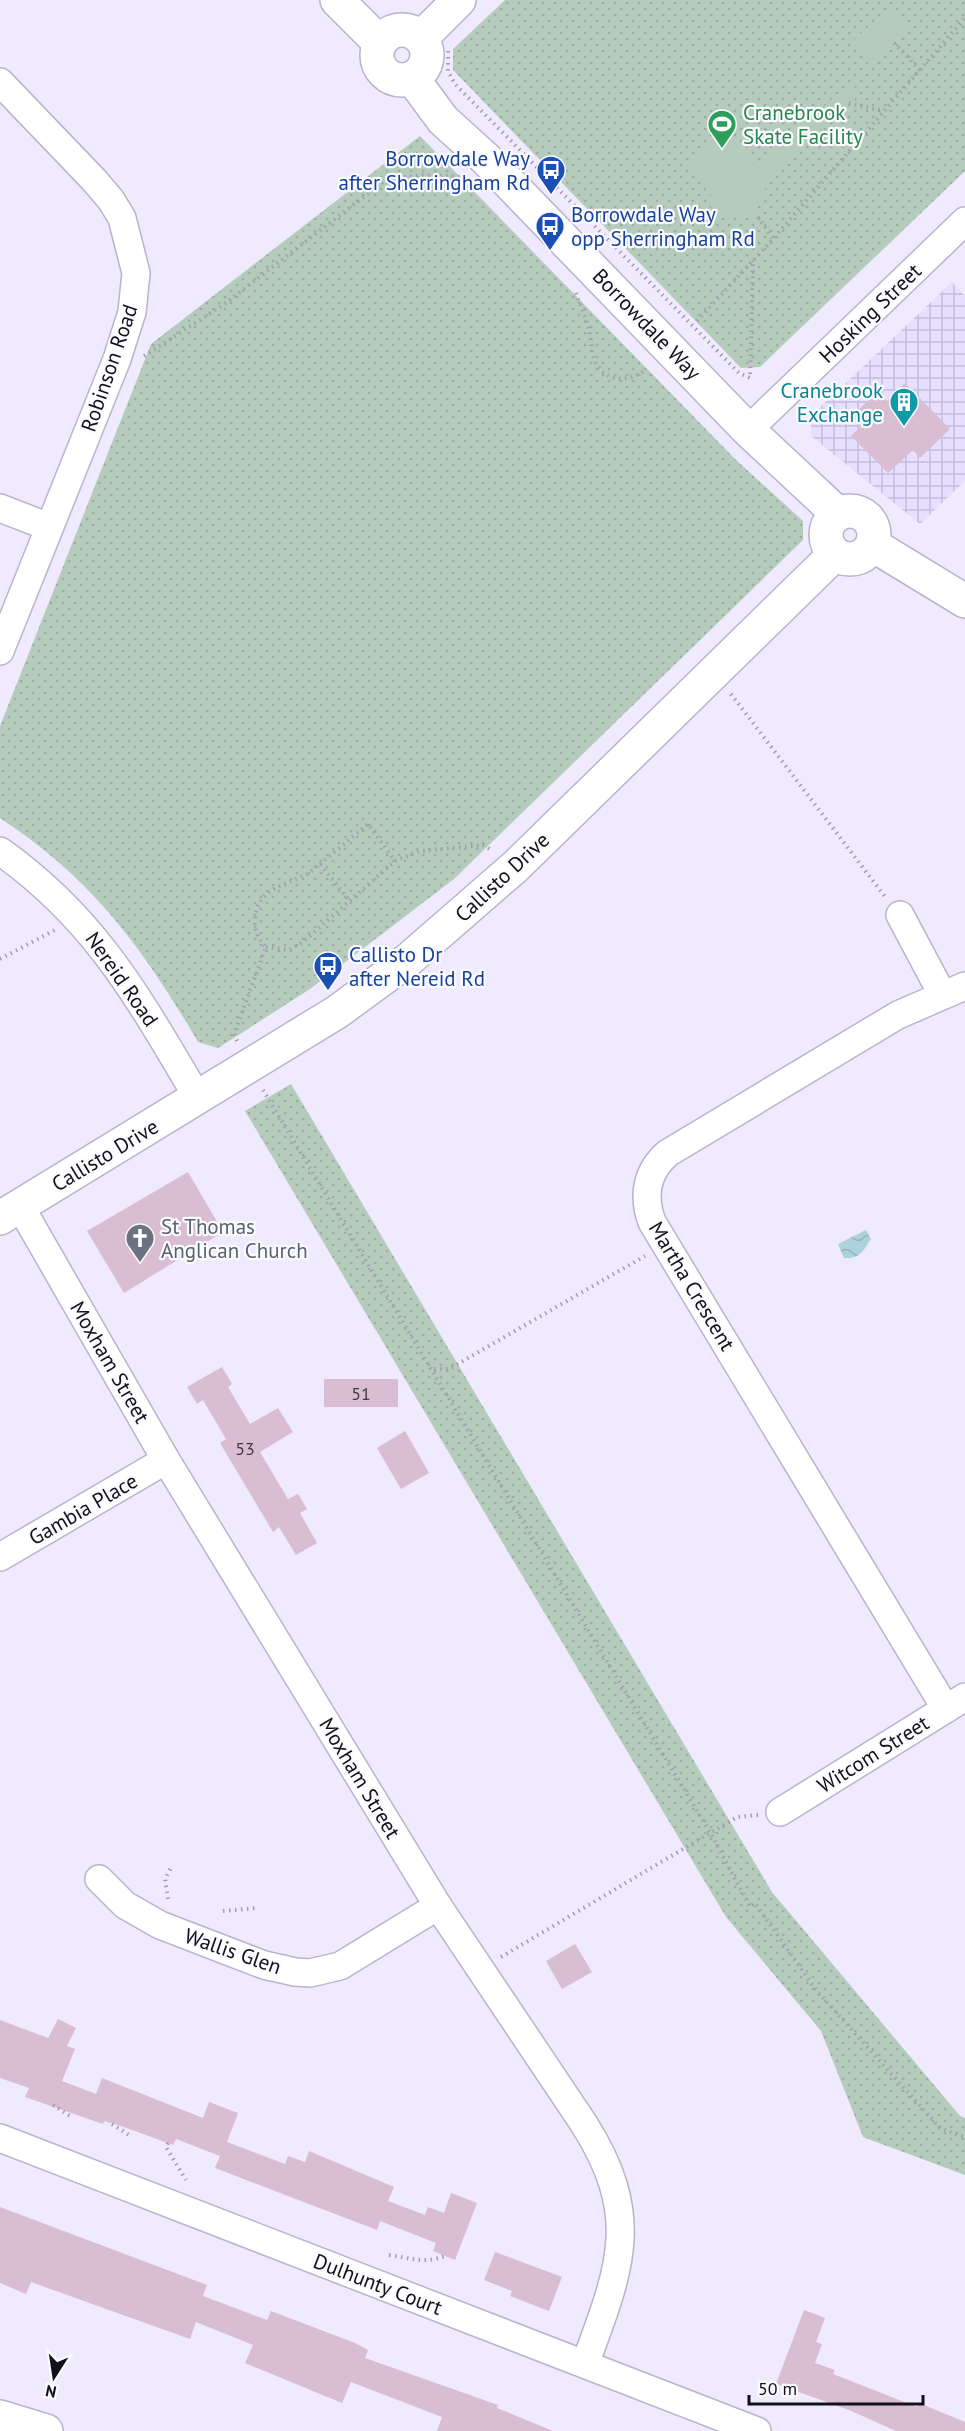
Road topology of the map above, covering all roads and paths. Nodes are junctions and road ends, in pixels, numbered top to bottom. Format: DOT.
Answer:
graph roads {
  1 [pos="337,0"];
  2 [pos="459,0"];
  3 [pos="965,18"];
  4 [pos="428,30"];
  5 [pos="380,43"];
  6 [pos="894,43"];
  7 [pos="920,70"];
  8 [pos="412,78"];
  9 [pos="0,82"];
  10 [pos="849,103"];
  11 [pos="884,111"];
  12 [pos="469,180"];
  13 [pos="758,217"];
  14 [pos="965,221"];
  15 [pos="773,239"];
  16 [pos="753,261"];
  17 [pos="576,292"];
  18 [pos="697,321"];
  19 [pos="117,360"];
  20 [pos="646,369"];
  21 [pos="748,430"];
  22 [pos="0,508"];
  23 [pos="838,514"];
  24 [pos="49,527"];
  25 [pos="873,545"];
  26 [pos="835,554"];
  27 [pos="965,601"];
  28 [pos="0,651"];
  29 [pos="715,673"];
  30 [pos="0,851"];
  31 [pos="395,861"];
  32 [pos="320,864"];
  33 [pos="516,866"];
  34 [pos="349,900"];
  35 [pos="900,915"];
  36 [pos="77,916"];
  37 [pos="266,947"];
  38 [pos="0,959"];
  39 [pos="953,990"];
  40 [pos="250,1066"];
  41 [pos="198,1098"];
  42 [pos="10,1212"];
  43 [pos="665,1243"];
  44 [pos="433,1369"];
  45 [pos="166,1460"];
  46 [pos="0,1557"];
  47 [pos="955,1703"];
  48 [pos="780,1812"];
  49 [pos="711,1834"];
  50 [pos="172,1866"];
  51 [pos="99,1879"];
  52 [pos="168,1899"];
  53 [pos="438,1906"];
  54 [pos="257,1908"];
  55 [pos="223,1911"];
  56 [pos="479,1970"];
  57 [pos="53,2105"];
  58 [pos="70,2116"];
  59 [pos="112,2124"];
  60 [pos="132,2137"];
  61 [pos="0,2138"];
  62 [pos="965,2138"];
  63 [pos="168,2143"];
  64 [pos="186,2180"];
  65 [pos="389,2255"];
  66 [pos="445,2256"];
  67 [pos="585,2364"];
  68 [pos="0,2417"];
  69 [pos="747,2429"];
  70 [pos="46,2431"];
  1 -- 5 [label="street"];
  2 -- 4 [label="street"];
  3 -- 7 [label="path"];
  4 -- 5 [label="street"];
  4 -- 8 [label="street"];
  4 -- 16 [label="path"];
  5 -- 8 [label="street"];
  6 -- 7 [label="path"];
  7 -- 11 [label="path"];
  8 -- 21 [label="street, Borrowdale Way"];
  9 -- 19 [label="street, Robinson Road"];
  10 -- 11 [label="path"];
  11 -- 15 [label="path"];
  12 -- 19 [label="path"];
  13 -- 15 [label="path"];
  14 -- 21 [label="street, Hosking Street"];
  15 -- 16 [label="path"];
  16 -- 18 [label="path"];
  17 -- 20 [label="path"];
  19 -- 24 [label="street, Robinson Road"];
  21 -- 23 [label="street, Borrowdale Way"];
  22 -- 24 [label="street"];
  23 -- 25 [label="street"];
  23 -- 26 [label="street"];
  24 -- 28 [label="street, Robinson Road"];
  25 -- 26 [label="street"];
  25 -- 27 [label="street"];
  26 -- 29 [label="street, Callisto Drive"];
  29 -- 33 [label="street, Callisto Drive"];
  29 -- 35 [label="path"];
  30 -- 36 [label="street, Nereid Road"];
  31 -- 32 [label="path"];
  31 -- 33 [label="path"];
  31 -- 34 [label="path"];
  32 -- 34 [label="path"];
  32 -- 37 [label="path"];
  33 -- 40 [label="street, Callisto Drive"];
  34 -- 37 [label="path"];
  35 -- 39 [label="street"];
  36 -- 38 [label="path"];
  36 -- 41 [label="street, Nereid Road"];
  37 -- 40 [label="path"];
  39 -- 43 [label="street, Martha Crescent"];
  40 -- 41 [label="street, Callisto Drive"];
  40 -- 44 [label="path"];
  41 -- 42 [label="street, Callisto Drive"];
  42 -- 45 [label="street, Moxham Street"];
  43 -- 44 [label="path"];
  43 -- 47 [label="street, Martha Crescent"];
  44 -- 49 [label="path"];
  45 -- 46 [label="street, Gambia Place"];
  45 -- 53 [label="street, Moxham Street"];
  47 -- 48 [label="street, Witcom Street"];
  48 -- 49 [label="path"];
  49 -- 56 [label="path"];
  49 -- 62 [label="path"];
  50 -- 52 [label="path"];
  51 -- 53 [label="street, Wallis Glen"];
  53 -- 56 [label="street, Moxham Street"];
  54 -- 55 [label="path"];
  56 -- 67 [label="street, Moxham Street"];
  57 -- 58 [label="path"];
  59 -- 60 [label="path"];
  61 -- 67 [label="street, Dulhunty Court"];
  63 -- 64 [label="path"];
  65 -- 66 [label="path"];
  67 -- 69 [label="street, Dulhunty Court"];
  68 -- 70 [label="street"];
}
